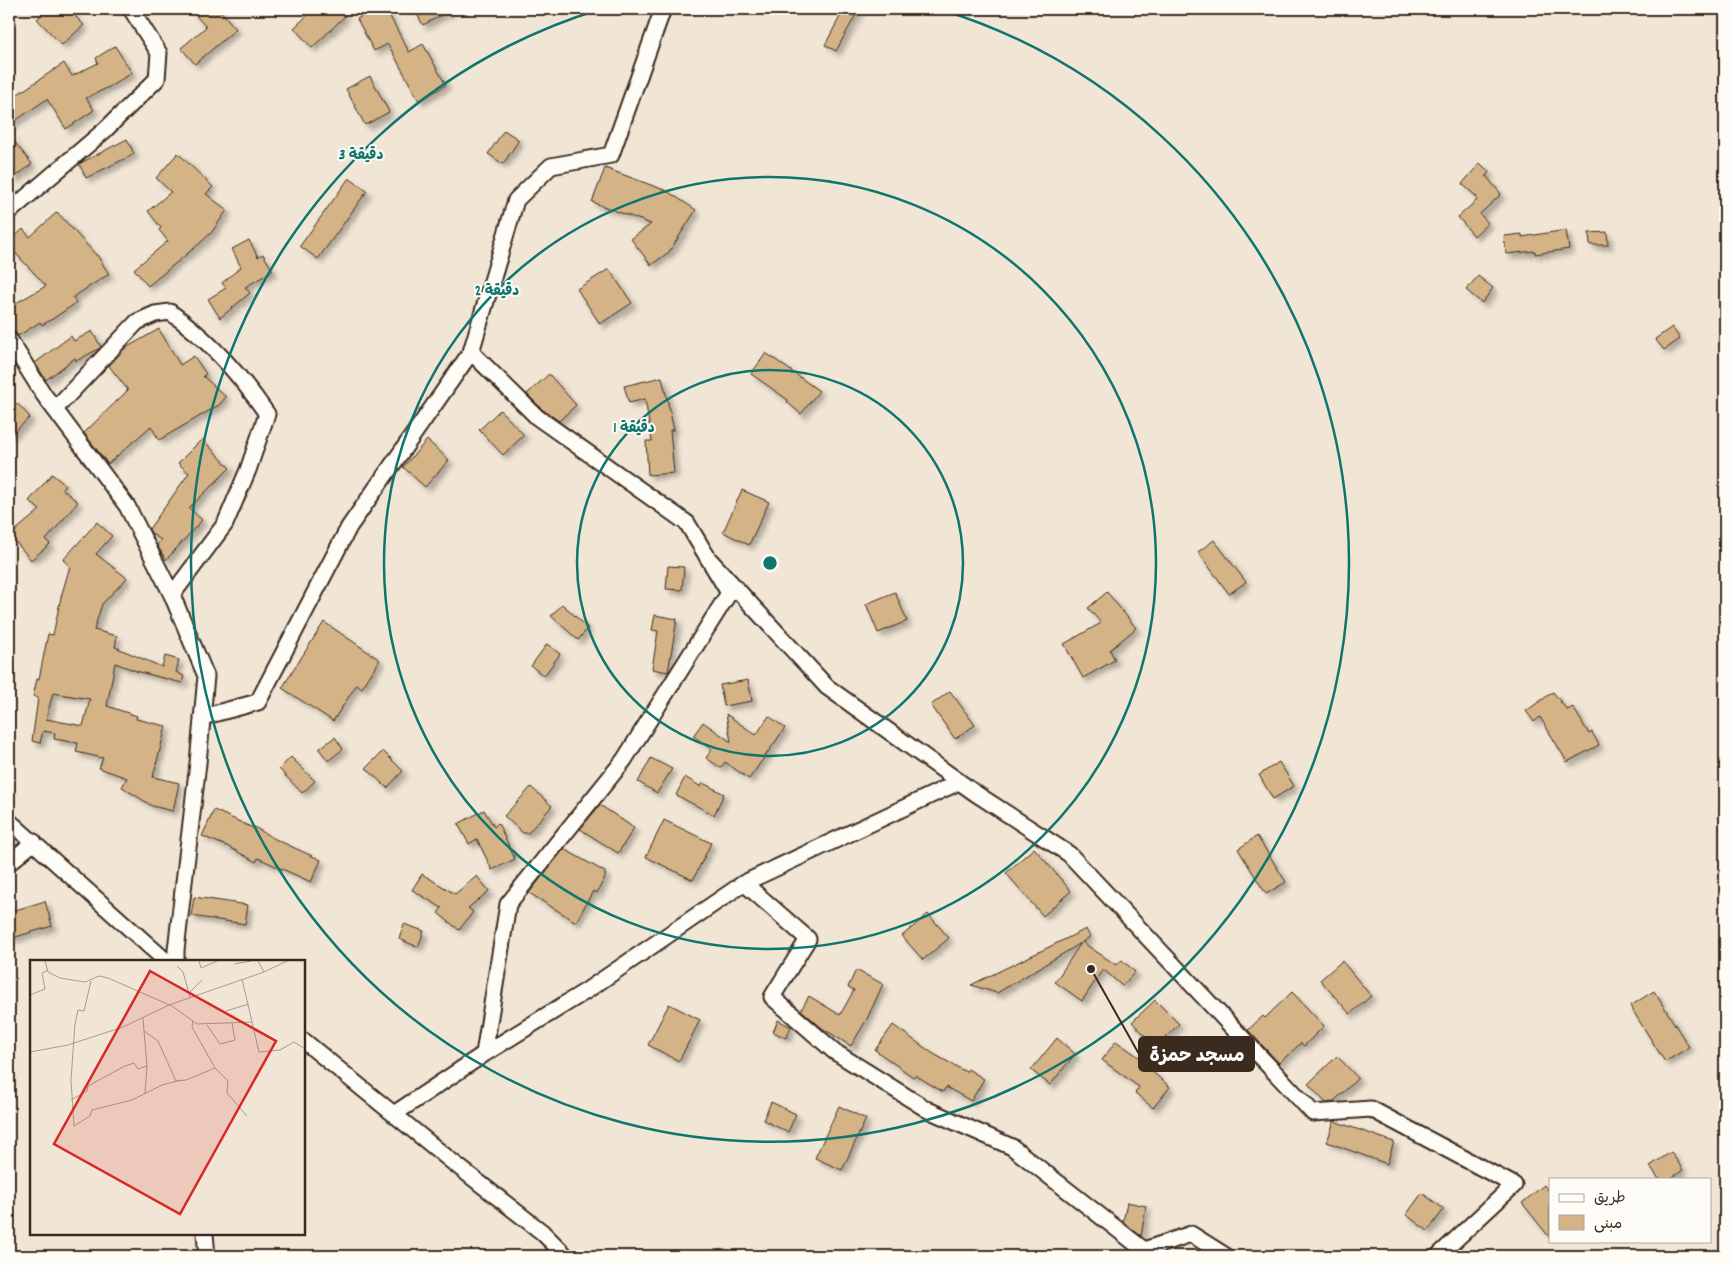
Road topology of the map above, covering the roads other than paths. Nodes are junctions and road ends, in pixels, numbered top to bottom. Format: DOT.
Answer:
graph roads {
  1 [pos="130,9"];
  2 [pos="663,9"];
  3 [pos="9,212"];
  4 [pos="9,339"];
  5 [pos="471,352"];
  6 [pos="55,409"];
  7 [pos="707,557"];
  8 [pos="172,595"];
  9 [pos="202,717"];
  10 [pos="959,782"];
  11 [pos="9,821"];
  12 [pos="34,842"];
  13 [pos="9,863"];
  14 [pos="744,883"];
  15 [pos="165,960"];
  16 [pos="176,960"];
  17 [pos="305,1042"];
  18 [pos="484,1054"];
  19 [pos="394,1114"];
  20 [pos="205,1235"];
  21 [pos="207,1256"];
  22 [pos="566,1256"];
  23 [pos="1226,1256"];
  24 [pos="1438,1256"];
  1 -- 3 [label="street"];
  2 -- 5 [label="street"];
  4 -- 6 [label="street"];
  5 -- 7 [label="street"];
  5 -- 9 [label="street"];
  6 -- 8 [label="street"];
  6 -- 8 [label="street"];
  7 -- 10 [label="street"];
  7 -- 18 [label="street"];
  8 -- 9 [label="street"];
  9 -- 16 [label="street"];
  10 -- 14 [label="street"];
  10 -- 24 [label="street"];
  11 -- 12 [label="street"];
  12 -- 13 [label="street"];
  12 -- 15 [label="street"];
  14 -- 18 [label="street"];
  14 -- 23 [label="street"];
  17 -- 19 [label="street"];
  18 -- 19 [label="street"];
  19 -- 22 [label="street"];
  20 -- 21 [label="street"];
}
